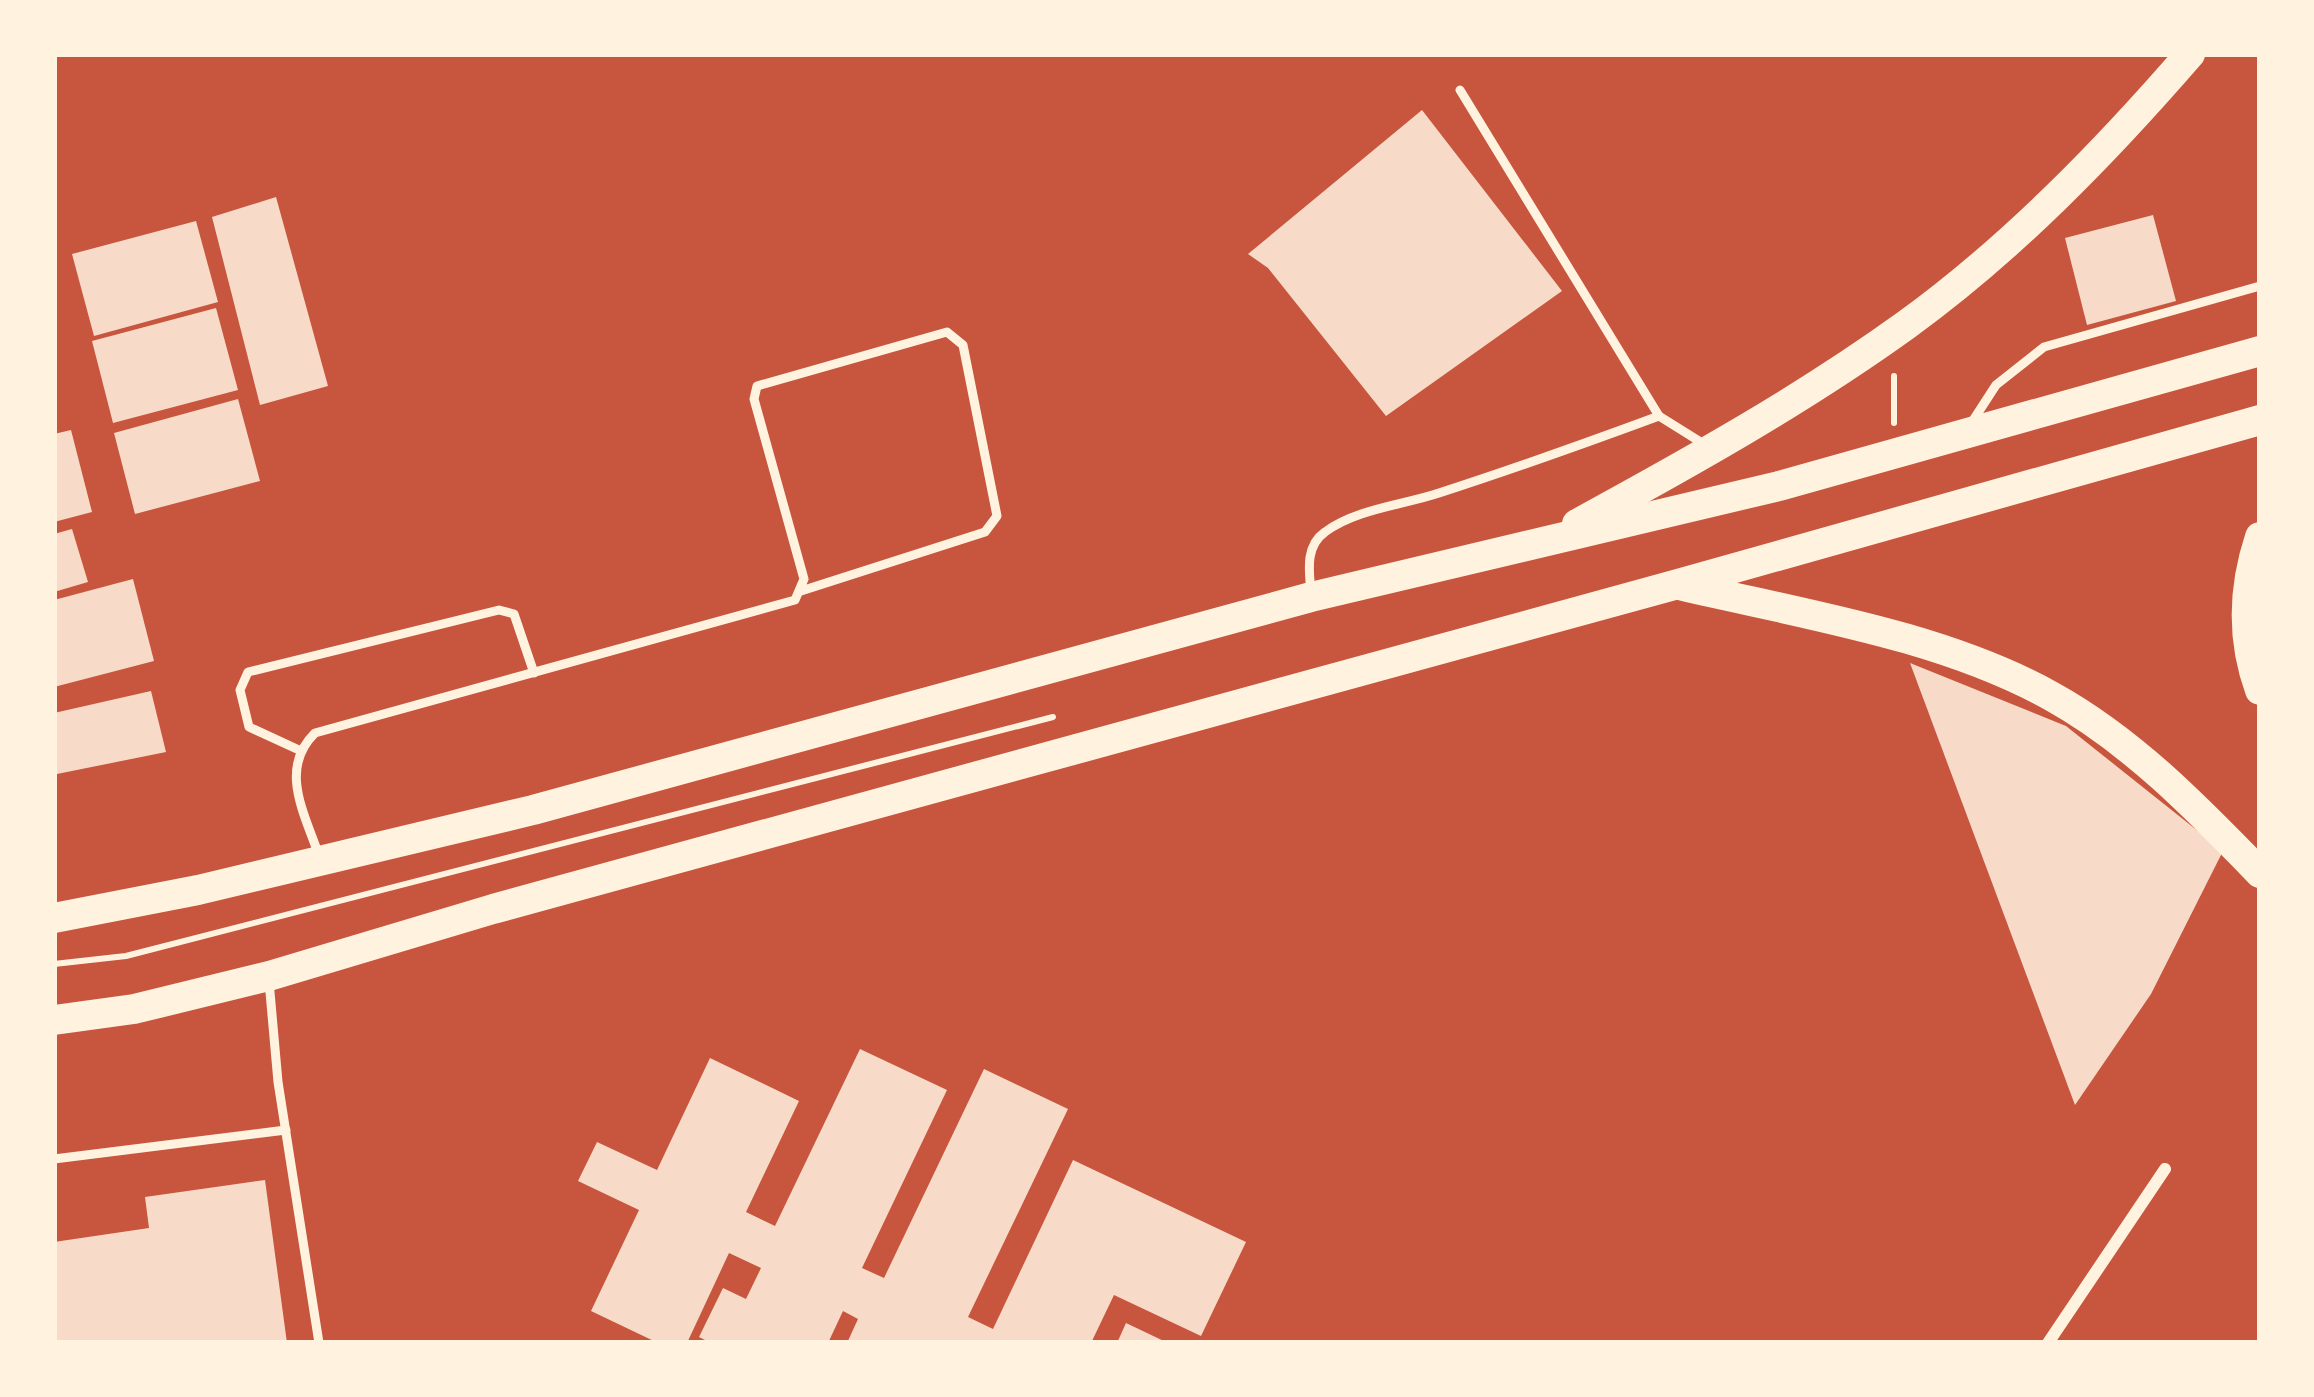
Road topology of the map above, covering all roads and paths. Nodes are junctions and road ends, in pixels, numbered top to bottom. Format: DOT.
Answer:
graph roads {
  1 [pos="2190,54"];
  2 [pos="1460,90"];
  3 [pos="2260,286"];
  4 [pos="2260,351"];
  5 [pos="1659,416"];
  6 [pos="2260,420"];
  7 [pos="1966,431"];
  8 [pos="1714,450"];
  9 [pos="2260,537"];
  10 [pos="1540,544"];
  11 [pos="1678,584"];
  12 [pos="801,590"];
  13 [pos="1311,597"];
  14 [pos="534,674"];
  15 [pos="2260,690"];
  16 [pos="1070,713"];
  17 [pos="299,750"];
  18 [pos="320,861"];
  19 [pos="2260,873"];
  20 [pos="54,919"];
  21 [pos="54,964"];
  22 [pos="269,976"];
  23 [pos="54,1020"];
  24 [pos="286,1130"];
  25 [pos="54,1159"];
  26 [pos="2164,1169"];
  27 [pos="320,1343"];
  28 [pos="2048,1343"];
  1 -- 8 [label="main road"];
  2 -- 5 [label="lane"];
  3 -- 7 [label="lane"];
  4 -- 7 [label="main road"];
  5 -- 8 [label="lane"];
  5 -- 13 [label="lane"];
  6 -- 11 [label="main road"];
  7 -- 10 [label="main road"];
  8 -- 10 [label="main road"];
  9 -- 15 [label="main road"];
  10 -- 13 [label="main road"];
  11 -- 19 [label="main road"];
  11 -- 22 [label="main road"];
  12 -- 12 [label="lane"];
  12 -- 14 [label="lane"];
  13 -- 18 [label="main road"];
  14 -- 17 [label="lane"];
  14 -- 17 [label="lane"];
  16 -- 21 [label="path"];
  17 -- 18 [label="lane"];
  18 -- 20 [label="main road"];
  22 -- 23 [label="main road"];
  22 -- 24 [label="lane"];
  24 -- 25 [label="lane"];
  24 -- 27 [label="lane"];
  26 -- 28 [label="street"];
}
